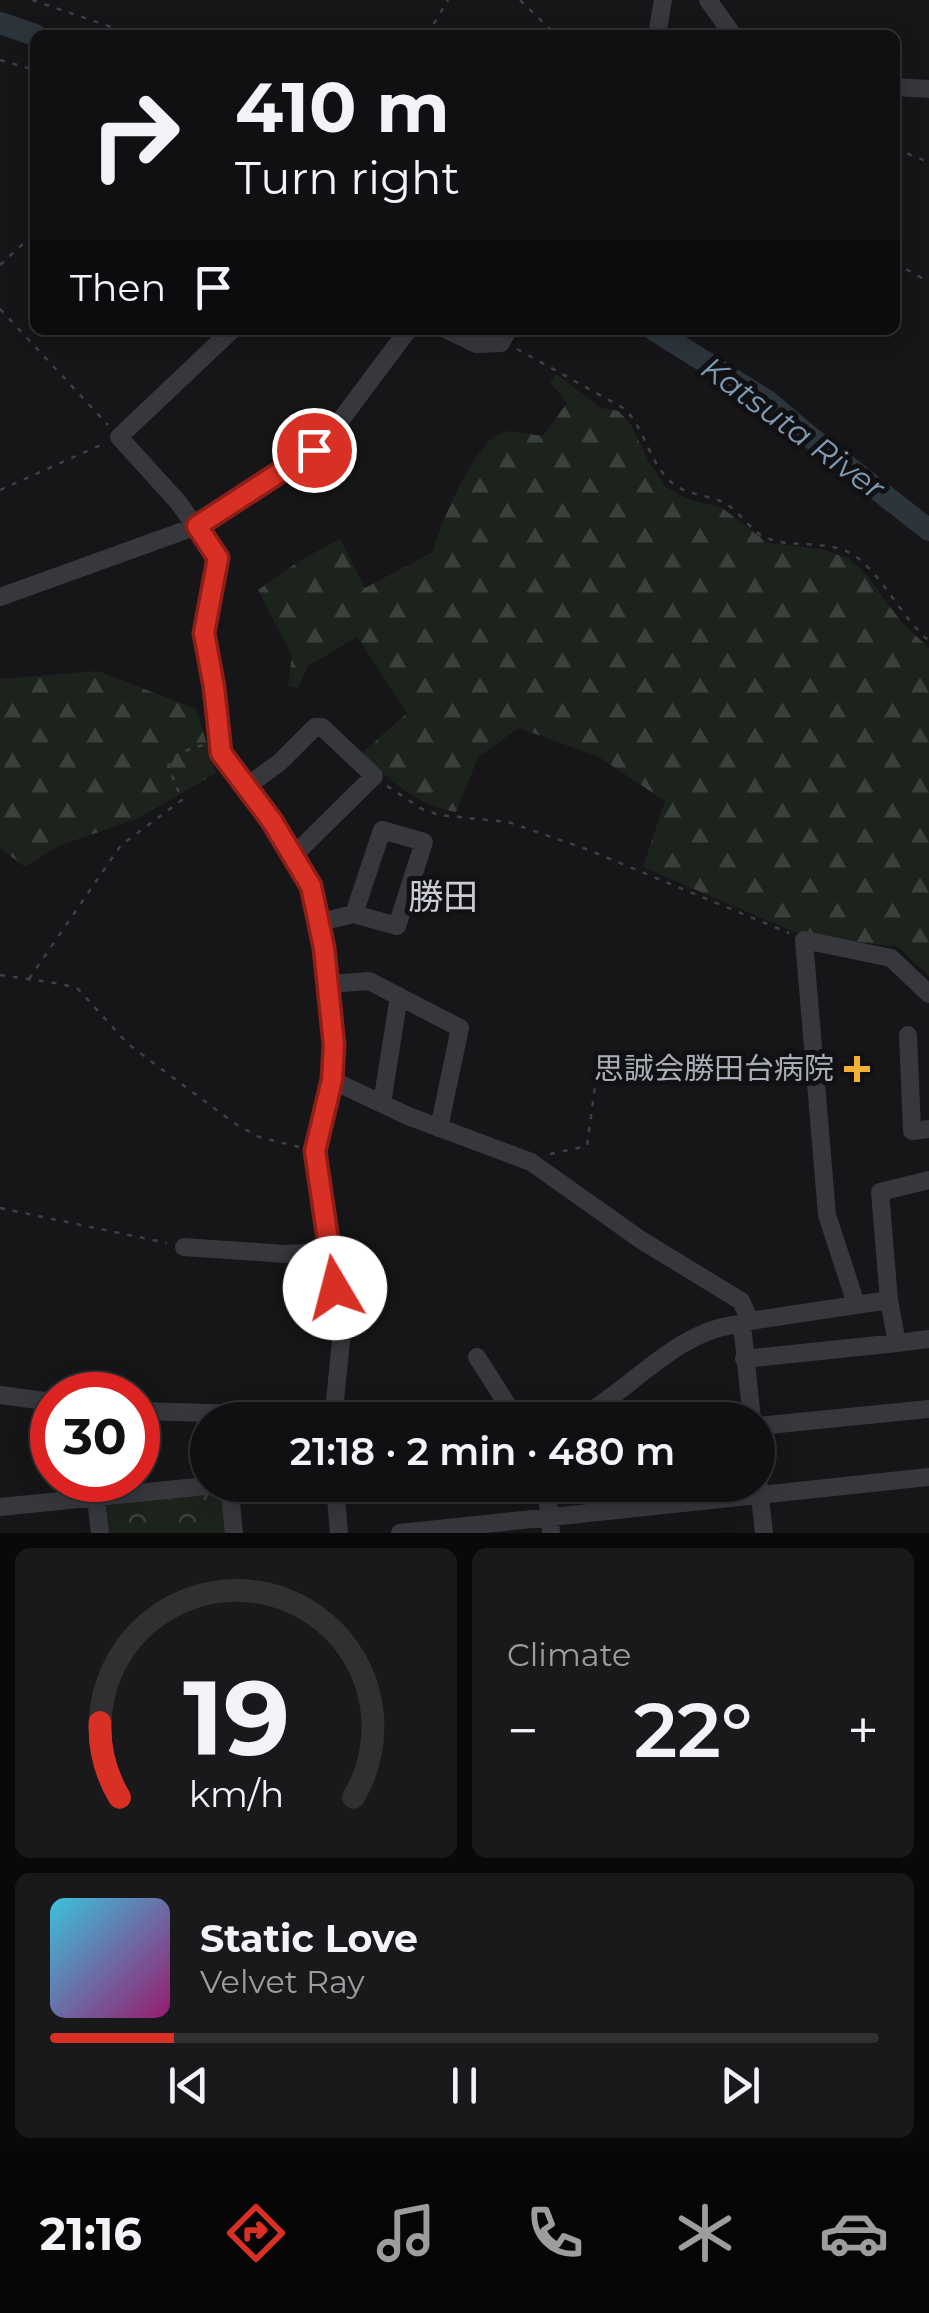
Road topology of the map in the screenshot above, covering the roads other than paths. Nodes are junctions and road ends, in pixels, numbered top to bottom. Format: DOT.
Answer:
graph roads {
  1 [pos="663,0"];
  2 [pos="708,0"];
  3 [pos="658,30"];
  4 [pos="729,30"];
  5 [pos="900,87"];
  6 [pos="929,89"];
  7 [pos="227,335"];
  8 [pos="404,335"];
  9 [pos="457,335"];
  10 [pos="504,337"];
  11 [pos="197,526"];
  12 [pos="0,597"];
  13 [pos="246,787"];
  14 [pos="293,856"];
  15 [pos="354,914"];
  16 [pos="320,922"];
  17 [pos="328,984"];
  18 [pos="929,994"];
  19 [pos="399,996"];
  20 [pos="908,1035"];
  21 [pos="332,1080"];
  22 [pos="382,1104"];
  23 [pos="439,1128"];
  24 [pos="929,1129"];
  25 [pos="929,1180"];
  26 [pos="184,1247"];
  27 [pos="330,1252"];
  28 [pos="889,1300"];
  29 [pos="856,1304"];
  30 [pos="746,1322"];
  31 [pos="929,1339"];
  32 [pos="897,1343"];
  33 [pos="477,1356"];
  34 [pos="744,1359"];
  35 [pos="0,1395"];
  36 [pos="30,1399"];
  37 [pos="335,1402"];
  38 [pos="505,1402"];
  39 [pos="606,1402"];
  40 [pos="750,1402"];
  41 [pos="929,1409"];
  42 [pos="160,1413"];
  43 [pos="190,1415"];
  44 [pos="775,1424"];
  45 [pos="929,1478"];
  46 [pos="775,1487"];
  47 [pos="190,1488"];
  48 [pos="160,1492"];
  49 [pos="60,1502"];
  50 [pos="96,1502"];
  51 [pos="230,1502"];
  52 [pos="336,1502"];
  53 [pos="674,1502"];
  54 [pos="760,1502"];
  55 [pos="0,1507"];
  56 [pos="620,1511"];
  57 [pos="550,1525"];
  58 [pos="481,1529"];
  59 [pos="100,1533"];
  60 [pos="234,1533"];
  61 [pos="339,1533"];
  62 [pos="400,1533"];
  63 [pos="622,1533"];
  64 [pos="764,1533"];
  1 -- 3 [label="street"];
  2 -- 4 [label="street"];
  5 -- 6 [label="street"];
  7 -- 11 [label="street"];
  8 -- 11 [label="street"];
  9 -- 10 [label="street"];
  11 -- 12 [label="street"];
  11 -- 13 [label="street"];
  13 -- 14 [label="street"];
  13 -- 14 [label="street"];
  14 -- 16 [label="street"];
  15 -- 15 [label="street"];
  15 -- 16 [label="street"];
  16 -- 17 [label="street"];
  17 -- 19 [label="street"];
  17 -- 21 [label="street"];
  18 -- 29 [label="street"];
  19 -- 22 [label="street"];
  19 -- 23 [label="street"];
  20 -- 24 [label="street"];
  21 -- 22 [label="street"];
  21 -- 27 [label="street"];
  22 -- 23 [label="street"];
  23 -- 30 [label="street"];
  25 -- 28 [label="street"];
  26 -- 27 [label="street"];
  27 -- 37 [label="street"];
  28 -- 29 [label="street"];
  28 -- 32 [label="street"];
  29 -- 30 [label="street"];
  30 -- 34 [label="street"];
  30 -- 39 [label="street"];
  31 -- 32 [label="street"];
  32 -- 34 [label="street"];
  33 -- 38 [label="street"];
  34 -- 40 [label="street"];
  35 -- 36 [label="street"];
  41 -- 44 [label="street"];
  42 -- 43 [label="street"];
  45 -- 46 [label="street"];
  47 -- 48 [label="street"];
  49 -- 55 [label="street"];
  50 -- 59 [label="street"];
  51 -- 60 [label="street"];
  52 -- 61 [label="street"];
  53 -- 56 [label="street"];
  54 -- 64 [label="street"];
  56 -- 57 [label="street"];
  56 -- 63 [label="street"];
  57 -- 58 [label="street"];
  58 -- 62 [label="street"];
}
